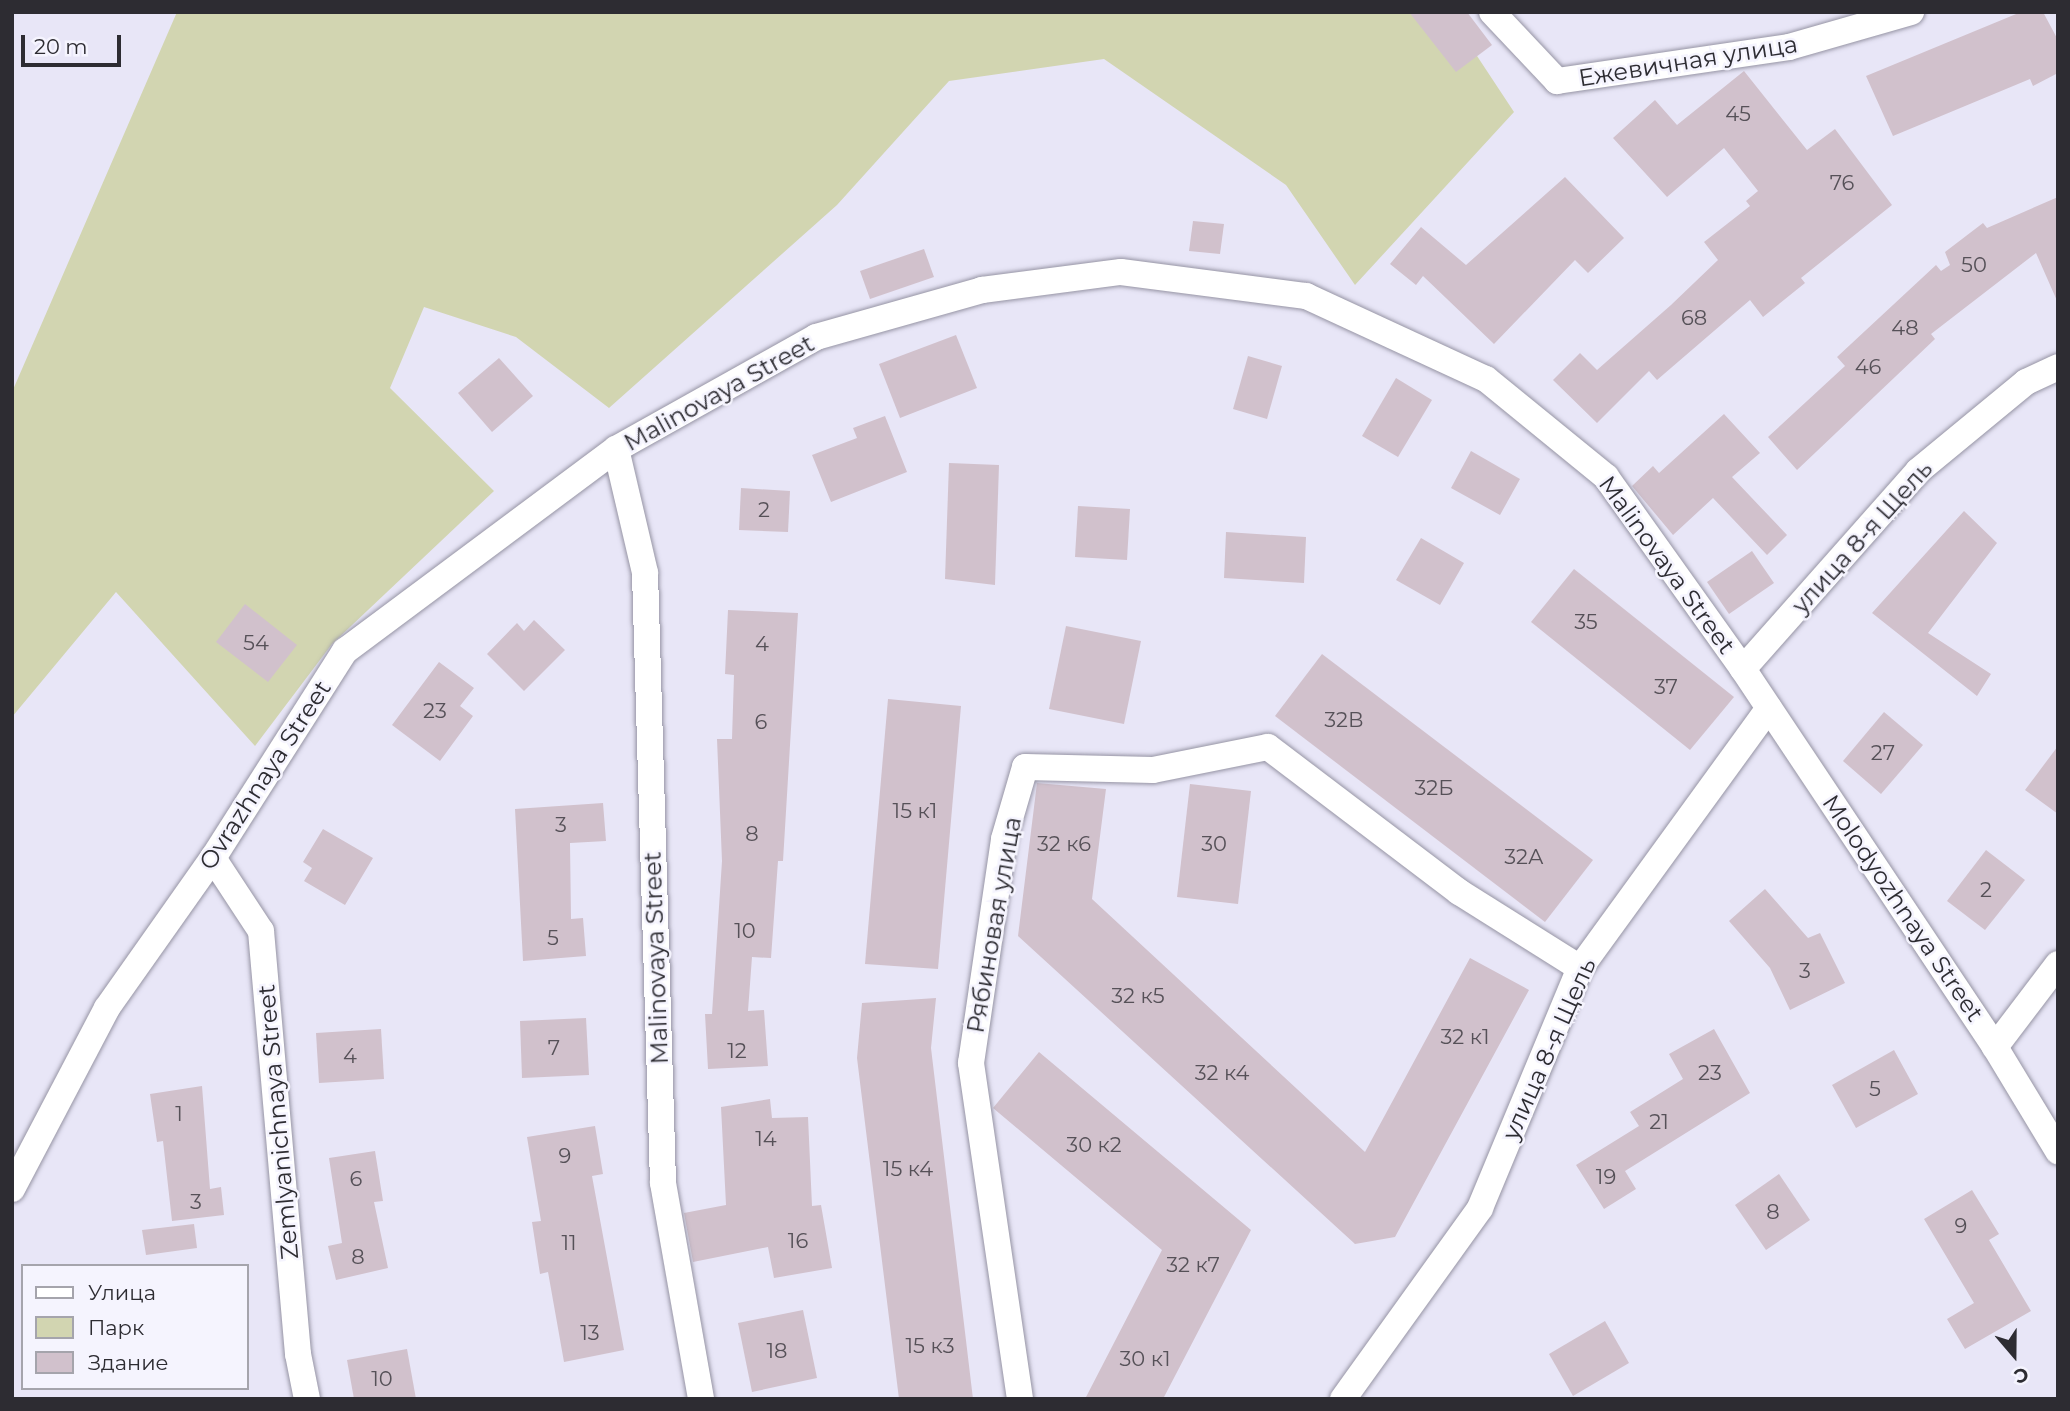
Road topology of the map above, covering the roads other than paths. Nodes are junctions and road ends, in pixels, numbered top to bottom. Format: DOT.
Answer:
graph roads {
  1 [pos="1492,12"];
  2 [pos="1911,12"];
  3 [pos="2058,367"];
  4 [pos="616,449"];
  5 [pos="1744,669"];
  6 [pos="1769,708"];
  7 [pos="213,858"];
  8 [pos="2058,964"];
  9 [pos="1580,968"];
  10 [pos="1995,1047"];
  11 [pos="2058,1151"];
  12 [pos="12,1189"];
  13 [pos="307,1399"];
  14 [pos="701,1399"];
  15 [pos="1020,1399"];
  16 [pos="1343,1399"];
  1 -- 2 [label="street, Ежевичная улица"];
  3 -- 5 [label="street, улица 8-я Щель"];
  4 -- 5 [label="street, Malinovaya Street"];
  4 -- 7 [label="street, Ovrazhnaya Street"];
  4 -- 14 [label="street, Malinovaya Street"];
  5 -- 6 [label="street, Molodyozhnaya Street"];
  6 -- 9 [label="street, улица 8-я Щель"];
  6 -- 10 [label="street, Molodyozhnaya Street"];
  7 -- 12 [label="street, Ovrazhnaya Street"];
  7 -- 13 [label="street, Zemlyanichnaya Street"];
  8 -- 10 [label="street"];
  9 -- 15 [label="street, Рябиновая улица"];
  9 -- 16 [label="street, улица 8-я Щель"];
  10 -- 11 [label="street, Molodyozhnaya Street"];
}
